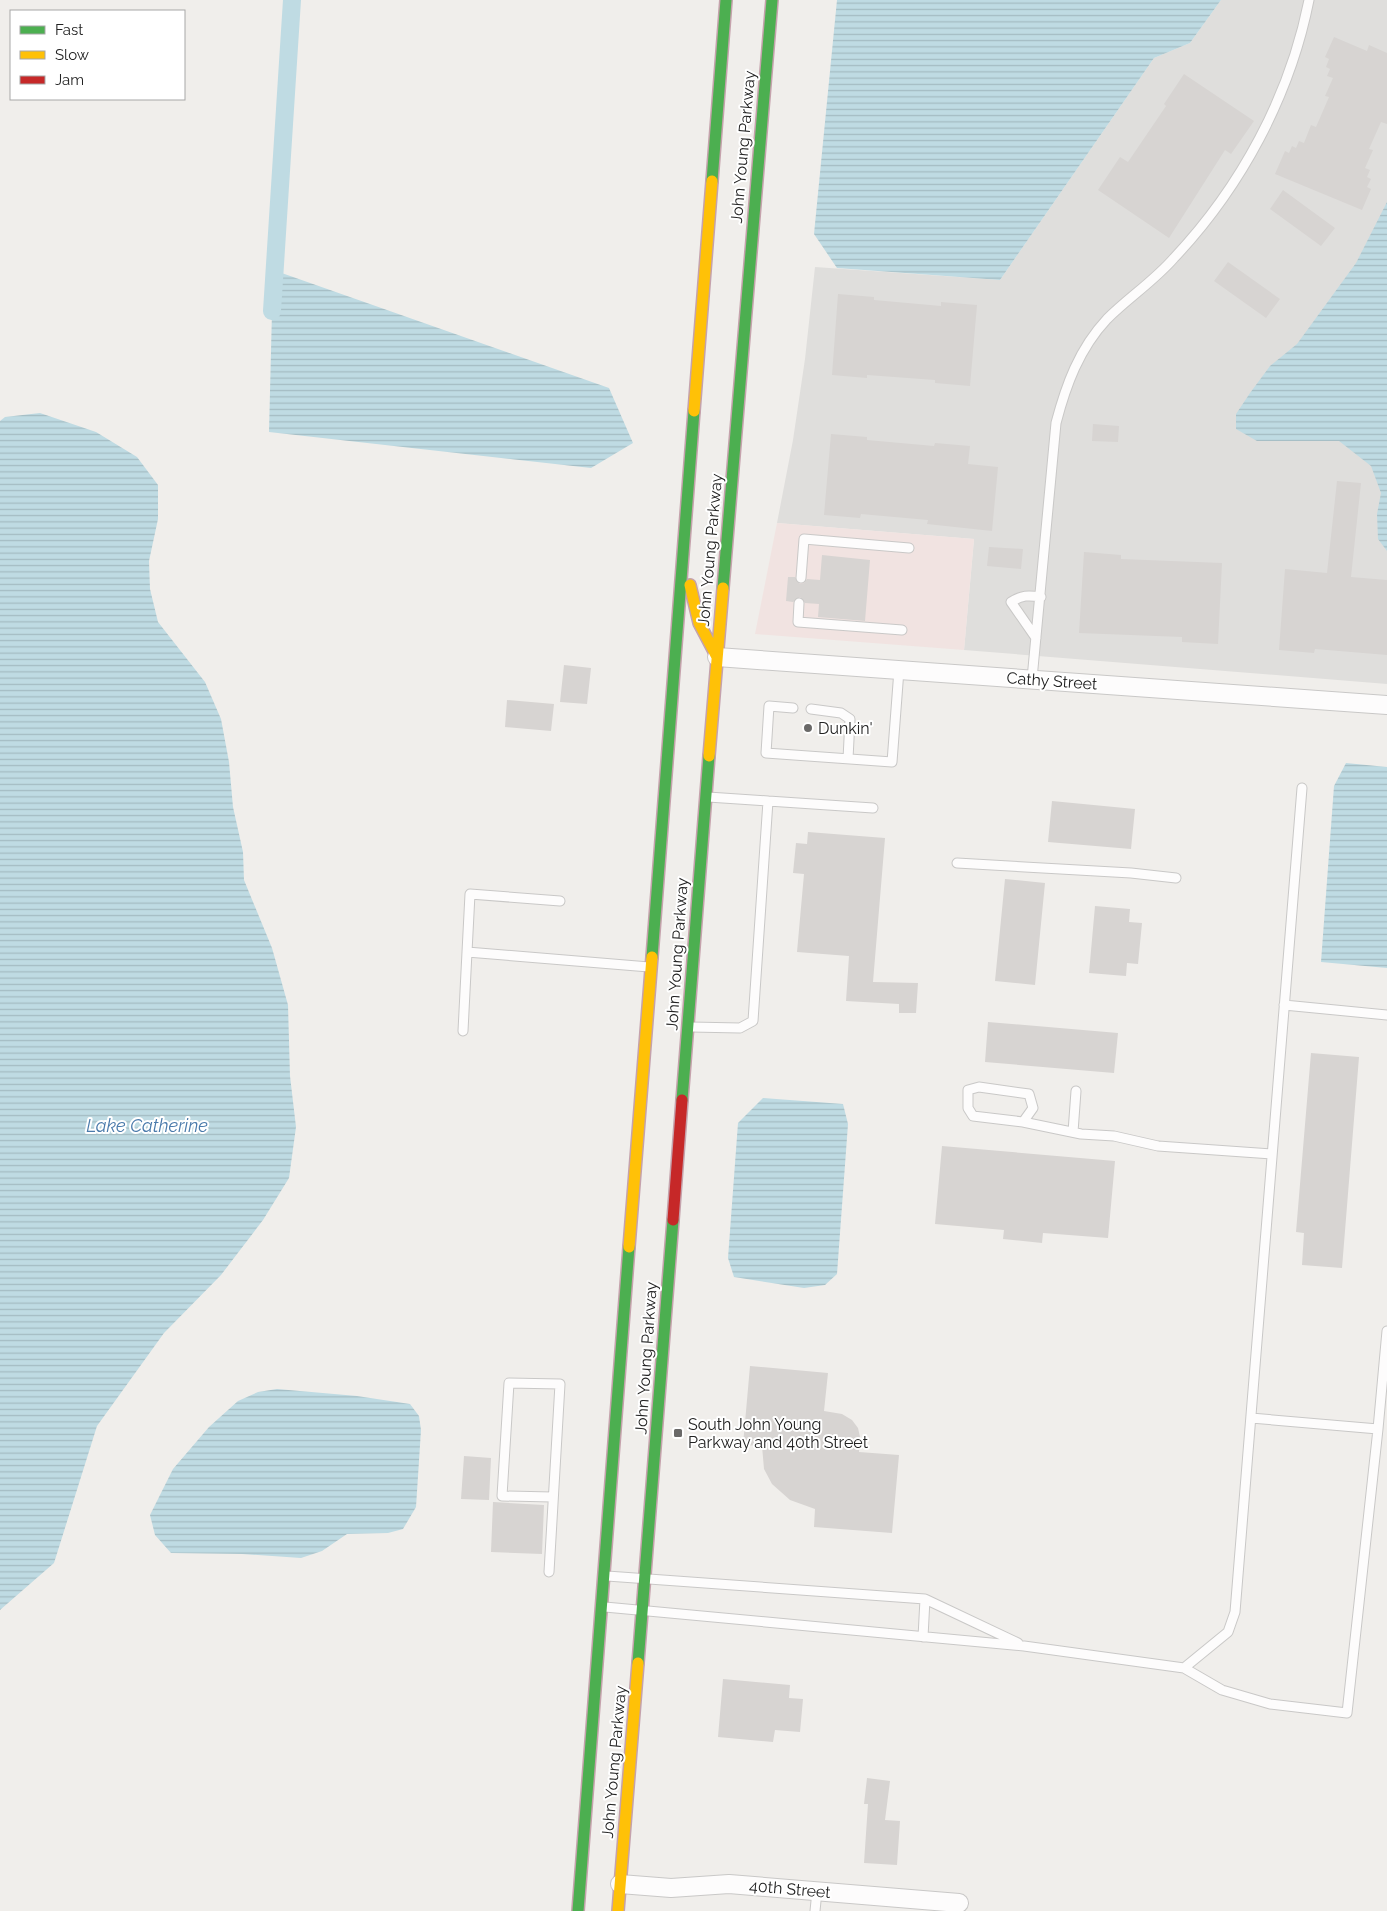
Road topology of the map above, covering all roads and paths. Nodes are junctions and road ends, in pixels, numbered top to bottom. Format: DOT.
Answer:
graph roads {
  1 [pos="726,0"];
  2 [pos="772,0"];
  3 [pos="1309,0"];
  4 [pos="684,539"];
  5 [pos="909,548"];
  6 [pos="801,578"];
  7 [pos="1041,597"];
  8 [pos="799,602"];
  9 [pos="902,630"];
  10 [pos="1036,638"];
  11 [pos="717,657"];
  12 [pos="899,670"];
  13 [pos="1032,679"];
  14 [pos="1387,705"];
  15 [pos="793,708"];
  16 [pos="811,709"];
  17 [pos="848,759"];
  18 [pos="1302,788"];
  19 [pos="706,796"];
  20 [pos="768,801"];
  21 [pos="873,808"];
  22 [pos="957,863"];
  23 [pos="1176,878"];
  24 [pos="560,901"];
  25 [pos="467,952"];
  26 [pos="651,967"];
  27 [pos="1284,1005"];
  28 [pos="1387,1015"];
  29 [pos="688,1027"];
  30 [pos="463,1031"];
  31 [pos="1076,1091"];
  32 [pos="1023,1122"];
  33 [pos="1073,1132"];
  34 [pos="1272,1154"];
  35 [pos="1387,1331"];
  36 [pos="1251,1418"];
  37 [pos="1378,1429"];
  38 [pos="552,1498"];
  39 [pos="549,1572"];
  40 [pos="604,1576"];
  41 [pos="645,1578"];
  42 [pos="925,1600"];
  43 [pos="602,1607"];
  44 [pos="642,1612"];
  45 [pos="923,1637"];
  46 [pos="1024,1646"];
  47 [pos="1184,1668"];
  48 [pos="620,1884"];
  49 [pos="817,1891"];
  50 [pos="959,1903"];
  51 [pos="921,1905"];
  52 [pos="578,1911"];
  53 [pos="618,1911"];
  54 [pos="815,1911"];
  1 -- 4 [label="highway, John Young Parkway"];
  2 -- 11 [label="highway, John Young Parkway"];
  3 -- 7 [label="lane"];
  4 -- 11 [label="highway"];
  4 -- 26 [label="highway, John Young Parkway"];
  5 -- 6 [label="lane"];
  7 -- 10 [label="lane"];
  7 -- 10 [label="lane"];
  8 -- 9 [label="lane"];
  10 -- 13 [label="lane"];
  11 -- 12 [label="street, Cathy Street"];
  11 -- 19 [label="highway, John Young Parkway"];
  12 -- 13 [label="street, Cathy Street"];
  12 -- 17 [label="lane"];
  13 -- 14 [label="street, Cathy Street"];
  15 -- 17 [label="lane"];
  16 -- 17 [label="lane"];
  18 -- 27 [label="lane"];
  19 -- 20 [label="lane"];
  19 -- 29 [label="highway, John Young Parkway"];
  20 -- 21 [label="lane"];
  20 -- 29 [label="lane"];
  22 -- 23 [label="lane"];
  24 -- 25 [label="lane"];
  25 -- 26 [label="lane"];
  25 -- 30 [label="lane"];
  26 -- 40 [label="highway, John Young Parkway"];
  27 -- 28 [label="lane"];
  27 -- 34 [label="lane"];
  29 -- 41 [label="highway, John Young Parkway"];
  31 -- 33 [label="lane"];
  32 -- 32 [label="lane"];
  32 -- 33 [label="lane"];
  33 -- 34 [label="lane"];
  34 -- 36 [label="lane"];
  35 -- 37 [label="lane"];
  36 -- 37 [label="lane"];
  36 -- 47 [label="lane"];
  37 -- 47 [label="lane"];
  38 -- 38 [label="lane"];
  38 -- 39 [label="lane"];
  40 -- 41 [label="lane"];
  40 -- 43 [label="highway, John Young Parkway"];
  41 -- 42 [label="lane"];
  41 -- 44 [label="highway, John Young Parkway"];
  42 -- 45 [label="lane"];
  42 -- 46 [label="lane"];
  43 -- 44 [label="lane"];
  43 -- 52 [label="highway, John Young Parkway"];
  44 -- 45 [label="lane"];
  44 -- 48 [label="highway, John Young Parkway"];
  45 -- 46 [label="lane"];
  46 -- 47 [label="lane"];
  48 -- 49 [label="street, 40th Street"];
  48 -- 53 [label="highway, John Young Parkway"];
  49 -- 51 [label="street, 40th Street"];
  49 -- 54 [label="lane"];
  50 -- 51 [label="street, 40th Street"];
}
